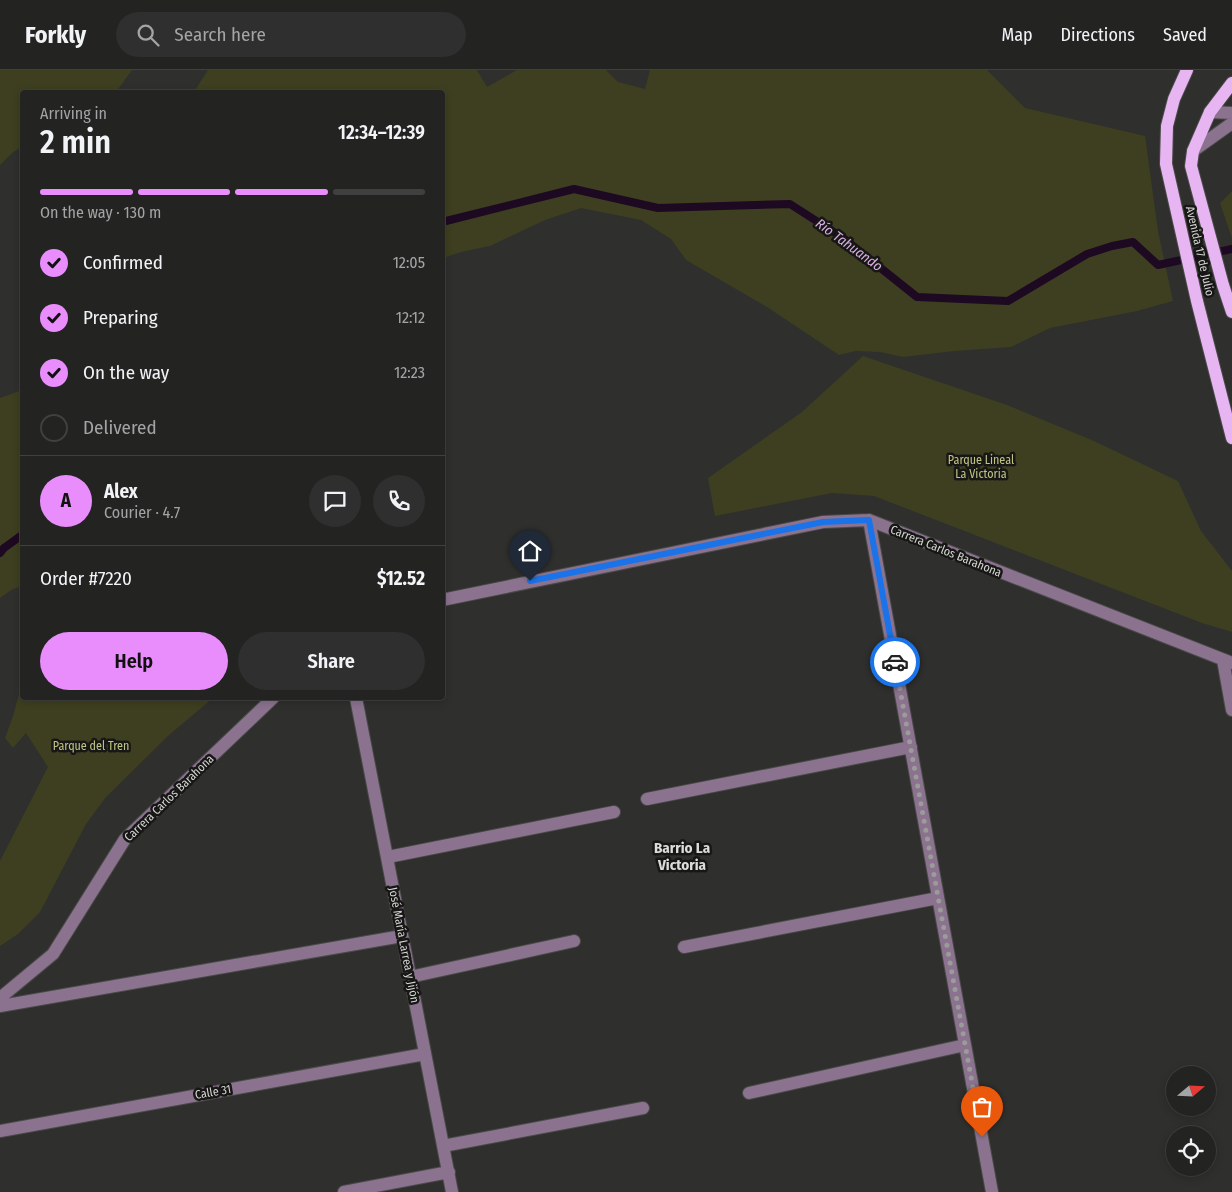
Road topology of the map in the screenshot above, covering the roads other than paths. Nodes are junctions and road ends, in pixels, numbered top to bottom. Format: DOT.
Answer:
graph roads {
  1 [pos="1187,70"];
  2 [pos="1232,83"];
  3 [pos="1210,112"];
  4 [pos="1232,114"];
  5 [pos="1232,123"];
  6 [pos="1193,151"];
  7 [pos="1232,312"];
  8 [pos="1232,438"];
  9 [pos="869,520"];
  10 [pos="445,599"];
  11 [pos="1227,662"];
  12 [pos="271,700"];
  13 [pos="356,700"];
  14 [pos="1232,710"];
  15 [pos="911,748"];
  16 [pos="647,799"];
  17 [pos="614,812"];
  18 [pos="388,857"];
  19 [pos="938,898"];
  20 [pos="402,936"];
  21 [pos="574,941"];
  22 [pos="684,948"];
  23 [pos="410,977"];
  24 [pos="0,998"];
  25 [pos="0,1006"];
  26 [pos="965,1045"];
  27 [pos="426,1054"];
  28 [pos="749,1093"];
  29 [pos="643,1108"];
  30 [pos="0,1131"];
  31 [pos="443,1146"];
  32 [pos="448,1172"];
  33 [pos="344,1192"];
  34 [pos="452,1192"];
  35 [pos="992,1192"];
  1 -- 8 [label="main road, Avenida 17 de Julio"];
  2 -- 3 [label="main road, Avenida 17 de Julio"];
  3 -- 4 [label="street"];
  3 -- 6 [label="main road, Avenida 17 de Julio"];
  5 -- 6 [label="street"];
  6 -- 7 [label="main road, Avenida 17 de Julio"];
  9 -- 10 [label="street, Carrera Carlos Barahona"];
  9 -- 11 [label="street, Carrera Carlos Barahona"];
  9 -- 15 [label="street"];
  11 -- 14 [label="street"];
  12 -- 24 [label="street, Carrera Carlos Barahona"];
  13 -- 18 [label="street, José María Larrea y Jijón"];
  15 -- 16 [label="street"];
  15 -- 19 [label="street"];
  17 -- 18 [label="street"];
  18 -- 20 [label="street, José María Larrea y Jijón"];
  19 -- 22 [label="street"];
  19 -- 26 [label="street"];
  20 -- 23 [label="street, José María Larrea y Jijón"];
  20 -- 25 [label="street"];
  21 -- 23 [label="street"];
  23 -- 27 [label="street, José María Larrea y Jijón"];
  26 -- 28 [label="street"];
  26 -- 35 [label="street"];
  27 -- 30 [label="street, Calle 31"];
  27 -- 31 [label="street, José María Larrea y Jijón"];
  29 -- 31 [label="street"];
  31 -- 32 [label="street, José María Larrea y Jijón"];
  32 -- 33 [label="street"];
  32 -- 34 [label="street, José María Larrea y Jijón"];
}
